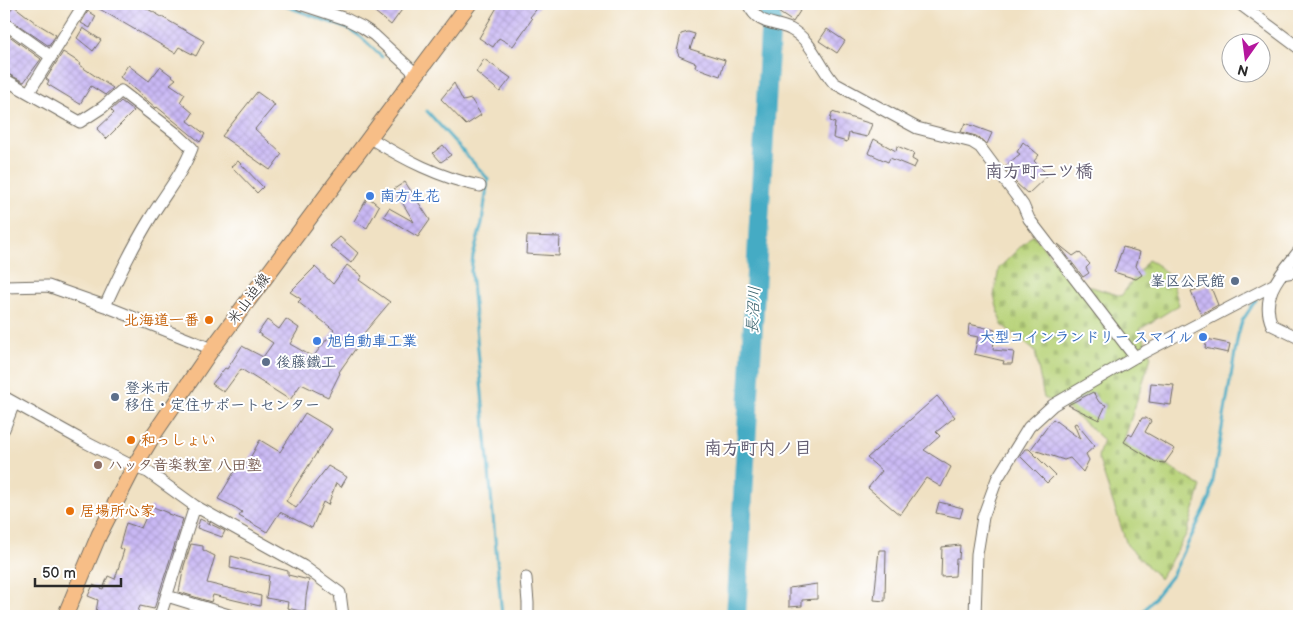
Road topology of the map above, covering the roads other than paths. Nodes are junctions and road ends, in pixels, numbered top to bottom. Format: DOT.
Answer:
graph roads {
  1 [pos="84,4"];
  2 [pos="300,4"];
  3 [pos="469,4"];
  4 [pos="748,4"];
  5 [pos="1240,4"];
  6 [pos="4,23"];
  7 [pos="1299,48"];
  8 [pos="50,56"];
  9 [pos="414,78"];
  10 [pos="4,80"];
  11 [pos="29,92"];
  12 [pos="370,138"];
  13 [pos="480,186"];
  14 [pos="1299,251"];
  15 [pos="1299,271"];
  16 [pos="1282,274"];
  17 [pos="1273,286"];
  18 [pos="4,287"];
  19 [pos="105,306"];
  20 [pos="1299,338"];
  21 [pos="212,349"];
  22 [pos="1134,357"];
  23 [pos="4,397"];
  24 [pos="14,403"];
  25 [pos="4,429"];
  26 [pos="134,467"];
  27 [pos="195,506"];
  28 [pos="526,578"];
  29 [pos="167,596"];
  30 [pos="65,616"];
  31 [pos="160,616"];
  32 [pos="232,616"];
  33 [pos="344,616"];
  34 [pos="528,616"];
  35 [pos="975,616"];
  1 -- 8 [label="street"];
  2 -- 9 [label="street"];
  3 -- 9 [label="main road, 米山迫線"];
  4 -- 22 [label="street"];
  5 -- 7 [label="street"];
  6 -- 8 [label="street"];
  8 -- 11 [label="street"];
  9 -- 12 [label="main road, 米山迫線"];
  10 -- 11 [label="street"];
  11 -- 19 [label="street"];
  12 -- 13 [label="street"];
  12 -- 21 [label="main road, 米山迫線"];
  14 -- 16 [label="street"];
  15 -- 16 [label="street"];
  16 -- 17 [label="street"];
  17 -- 20 [label="street"];
  17 -- 22 [label="street"];
  18 -- 19 [label="street"];
  19 -- 21 [label="street"];
  21 -- 26 [label="main road, 米山迫線"];
  22 -- 35 [label="street"];
  23 -- 24 [label="street"];
  24 -- 25 [label="street"];
  24 -- 26 [label="street"];
  26 -- 27 [label="street"];
  26 -- 30 [label="main road, 米山迫線"];
  27 -- 29 [label="street"];
  27 -- 33 [label="street"];
  28 -- 34 [label="street"];
  29 -- 31 [label="street"];
  29 -- 32 [label="street"];
}
